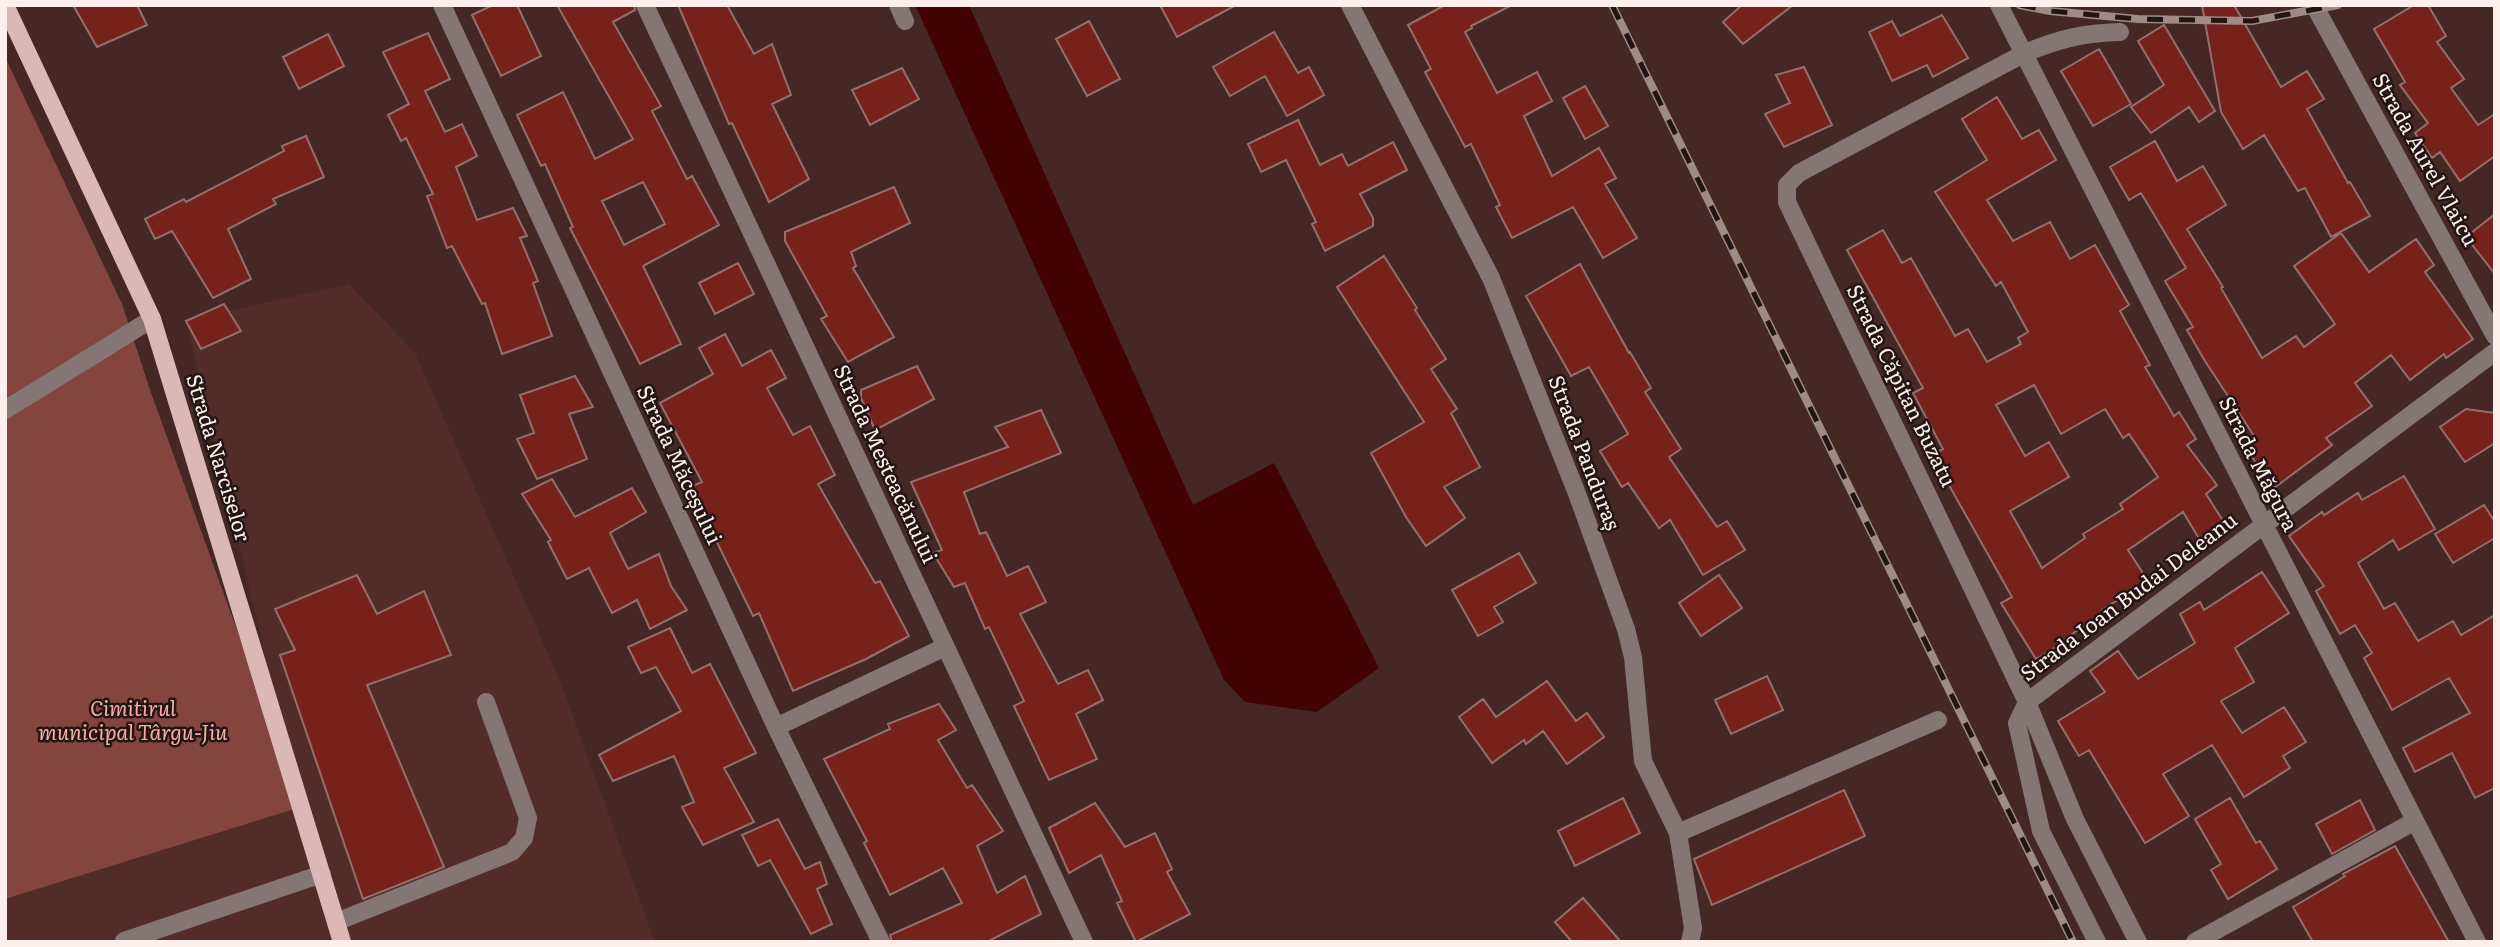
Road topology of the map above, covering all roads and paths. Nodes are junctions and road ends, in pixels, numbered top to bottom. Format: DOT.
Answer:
graph roads {
  1 [pos="5,5"];
  2 [pos="442,5"];
  3 [pos="645,5"];
  4 [pos="1350,5"];
  5 [pos="1999,5"];
  6 [pos="2314,5"];
  7 [pos="2120,32"];
  8 [pos="2025,53"];
  9 [pos="152,319"];
  10 [pos="2495,336"];
  11 [pos="2495,352"];
  12 [pos="5,410"];
  13 [pos="2263,525"];
  14 [pos="945,647"];
  15 [pos="486,702"];
  16 [pos="2027,702"];
  17 [pos="1938,720"];
  18 [pos="776,727"];
  19 [pos="2415,821"];
  20 [pos="1678,833"];
  21 [pos="322,874"];
  22 [pos="336,922"];
  23 [pos="124,941"];
  24 [pos="342,942"];
  25 [pos="881,942"];
  26 [pos="1084,942"];
  27 [pos="1690,942"];
  28 [pos="2097,942"];
  29 [pos="2138,942"];
  30 [pos="2195,942"];
  31 [pos="2477,942"];
  1 -- 9 [label="main road, Strada Narciselor"];
  2 -- 18 [label="street, Strada Măceșului"];
  3 -- 14 [label="street, Strada Mesteacănului"];
  4 -- 20 [label="street, Strada Panduraș"];
  5 -- 8 [label="street, Strada Măgura"];
  6 -- 10 [label="street, Strada Aurel Vlaicu"];
  7 -- 8 [label="street, Strada Căpitan Buzatu"];
  8 -- 13 [label="street, Strada Măgura"];
  8 -- 16 [label="street, Strada Căpitan Buzatu"];
  9 -- 12 [label="street"];
  9 -- 21 [label="main road, Strada Narciselor"];
  11 -- 13 [label="street, Strada Ioan Budai Deleanu"];
  13 -- 16 [label="street, Strada Ioan Budai Deleanu"];
  13 -- 19 [label="street, Strada Măgura"];
  14 -- 18 [label="street"];
  14 -- 26 [label="street, Strada Mesteacănului"];
  15 -- 22 [label="street"];
  16 -- 28 [label="street"];
  16 -- 29 [label="street, Strada Căpitan Buzatu"];
  17 -- 20 [label="street"];
  18 -- 25 [label="street, Strada Măceșului"];
  19 -- 30 [label="street"];
  19 -- 31 [label="street, Strada Măgura"];
  20 -- 27 [label="street, Strada Panduraș"];
  21 -- 22 [label="main road, Strada Narciselor"];
  21 -- 23 [label="street"];
  22 -- 24 [label="main road, Strada Narciselor"];
}
